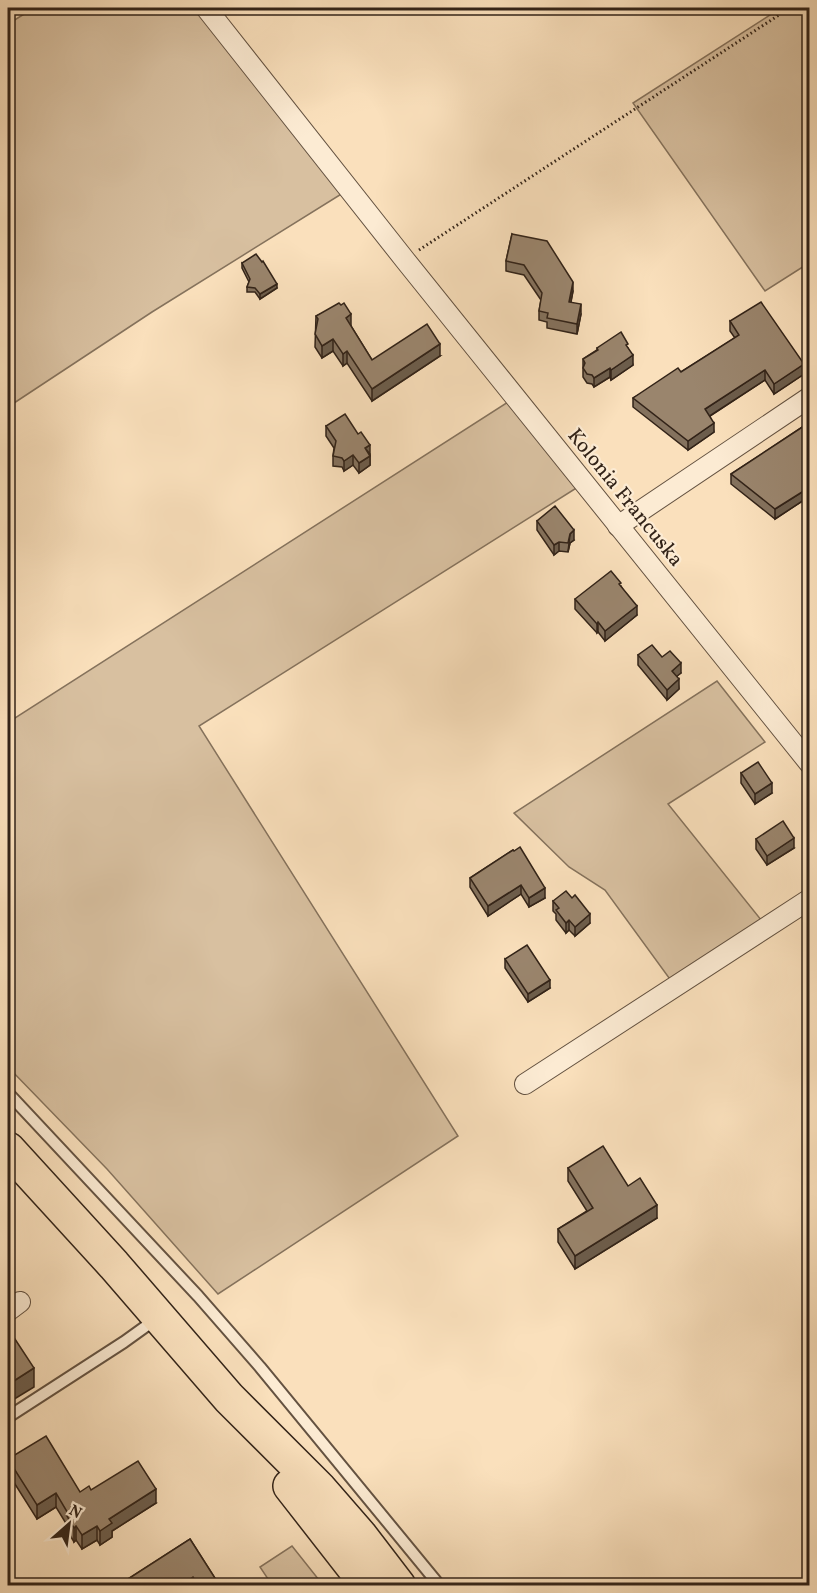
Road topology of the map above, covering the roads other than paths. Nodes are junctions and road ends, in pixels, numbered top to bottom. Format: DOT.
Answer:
graph roads {
  1 [pos="206,8"];
  2 [pos="810,397"];
  3 [pos="618,526"];
  4 [pos="810,764"];
  5 [pos="810,899"];
  6 [pos="525,1084"];
  7 [pos="8,1093"];
  8 [pos="8,1149"];
  9 [pos="159,1317"];
  10 [pos="229,1398"];
  11 [pos="8,1417"];
  12 [pos="368,1586"];
  13 [pos="399,1586"];
  14 [pos="440,1586"];
  1 -- 3 [label="street, Kolonia Francuska"];
  2 -- 3 [label="street"];
  3 -- 4 [label="street, Kolonia Francuska"];
  5 -- 6 [label="street"];
  7 -- 14 [label="lane"];
  8 -- 9 [label="highway"];
  9 -- 10 [label="highway"];
  9 -- 11 [label="lane"];
  10 -- 12 [label="highway"];
  10 -- 13 [label="highway"];
}
